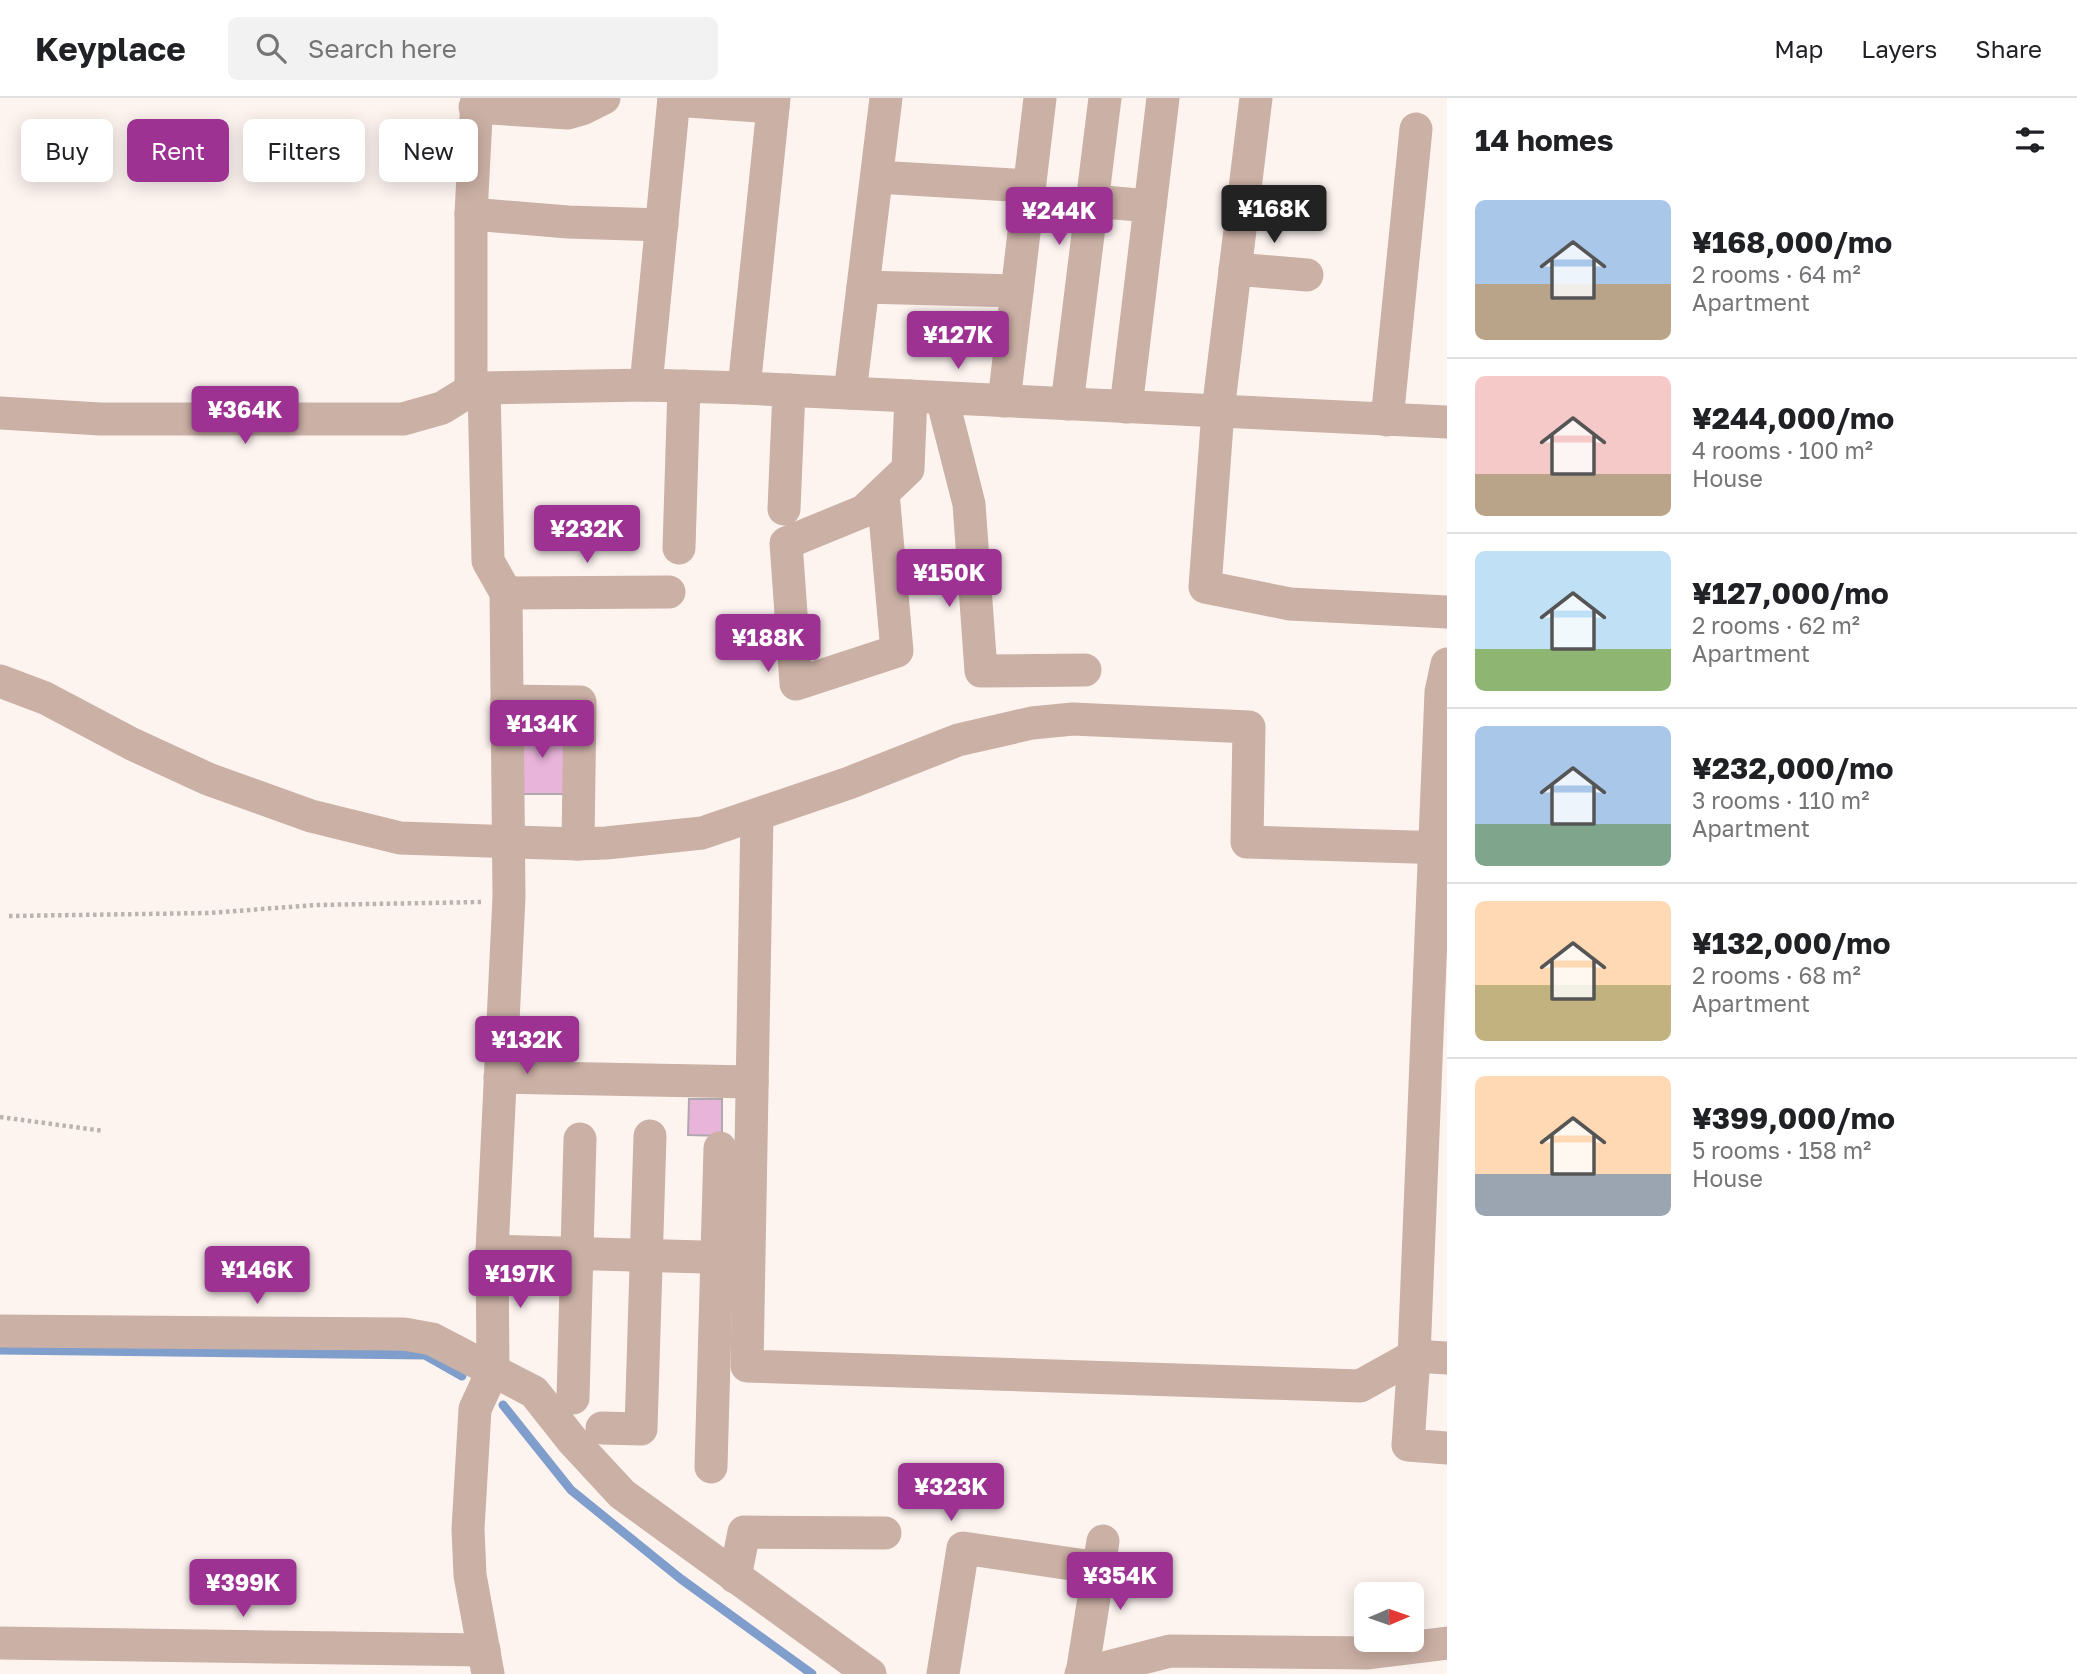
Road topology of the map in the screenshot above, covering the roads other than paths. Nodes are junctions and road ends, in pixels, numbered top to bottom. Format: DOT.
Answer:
graph roads {
  1 [pos="604,98"];
  2 [pos="886,98"];
  3 [pos="1040,98"];
  4 [pos="1105,98"];
  5 [pos="1163,98"];
  6 [pos="1256,98"];
  7 [pos="674,99"];
  8 [pos="476,102"];
  9 [pos="774,103"];
  10 [pos="1416,129"];
  11 [pos="877,177"];
  12 [pos="1029,186"];
  13 [pos="1092,201"];
  14 [pos="1150,206"];
  15 [pos="471,214"];
  16 [pos="662,225"];
  17 [pos="1235,269"];
  18 [pos="1307,275"];
  19 [pos="863,287"];
  20 [pos="1017,292"];
  21 [pos="646,385"];
  22 [pos="684,386"];
  23 [pos="744,388"];
  24 [pos="478,389"];
  25 [pos="789,390"];
  26 [pos="850,393"];
  27 [pos="927,397"];
  28 [pos="1004,401"];
  29 [pos="1067,404"];
  30 [pos="1126,407"];
  31 [pos="1218,411"];
  32 [pos="0,413"];
  33 [pos="1387,420"];
  34 [pos="1447,422"];
  35 [pos="883,493"];
  36 [pos="784,509"];
  37 [pos="678,548"];
  38 [pos="669,592"];
  39 [pos="506,593"];
  40 [pos="1447,612"];
  41 [pos="1447,664"];
  42 [pos="1085,670"];
  43 [pos="0,681"];
  44 [pos="507,701"];
  45 [pos="757,816"];
  46 [pos="509,843"];
  47 [pos="578,844"];
  48 [pos="1441,847"];
  49 [pos="500,1077"];
  50 [pos="752,1082"];
  51 [pos="1435,1101"];
  52 [pos="650,1136"];
  53 [pos="580,1139"];
  54 [pos="720,1148"];
  55 [pos="492,1251"];
  56 [pos="577,1254"];
  57 [pos="646,1256"];
  58 [pos="733,1258"];
  59 [pos="0,1331"];
  60 [pos="1414,1356"];
  61 [pos="1447,1358"];
  62 [pos="494,1370"];
  63 [pos="573,1398"];
  64 [pos="602,1428"];
  65 [pos="1447,1448"];
  66 [pos="711,1467"];
  67 [pos="885,1533"];
  68 [pos="735,1577"];
  69 [pos="0,1643"];
  70 [pos="1447,1643"];
  71 [pos="486,1662"];
  72 [pos="870,1674"];
  73 [pos="943,1674"];
  74 [pos="1082,1674"];
  1 -- 8 [label="street"];
  2 -- 11 [label="street"];
  3 -- 12 [label="street"];
  4 -- 13 [label="street"];
  5 -- 14 [label="street"];
  6 -- 17 [label="street"];
  7 -- 9 [label="street"];
  7 -- 16 [label="street"];
  8 -- 15 [label="street"];
  9 -- 23 [label="street"];
  10 -- 33 [label="street"];
  11 -- 12 [label="street"];
  11 -- 19 [label="street"];
  12 -- 20 [label="street"];
  13 -- 14 [label="street"];
  13 -- 29 [label="street"];
  14 -- 30 [label="street"];
  15 -- 16 [label="street"];
  15 -- 24 [label="street"];
  16 -- 21 [label="street"];
  17 -- 18 [label="street"];
  17 -- 31 [label="street"];
  19 -- 20 [label="street"];
  19 -- 26 [label="street"];
  20 -- 28 [label="street"];
  21 -- 22 [label="street"];
  21 -- 24 [label="street"];
  22 -- 23 [label="street"];
  22 -- 37 [label="street"];
  23 -- 25 [label="street"];
  24 -- 32 [label="street"];
  24 -- 39 [label="street"];
  25 -- 26 [label="street"];
  25 -- 36 [label="street"];
  26 -- 27 [label="street"];
  27 -- 28 [label="street"];
  27 -- 35 [label="street"];
  27 -- 42 [label="street"];
  28 -- 29 [label="street"];
  29 -- 30 [label="street"];
  30 -- 31 [label="street"];
  31 -- 33 [label="street"];
  31 -- 40 [label="street"];
  33 -- 34 [label="street"];
  35 -- 35 [label="street"];
  38 -- 39 [label="street"];
  39 -- 44 [label="street"];
  41 -- 48 [label="street"];
  43 -- 46 [label="street"];
  44 -- 46 [label="street"];
  44 -- 47 [label="street"];
  45 -- 47 [label="street"];
  45 -- 48 [label="street"];
  45 -- 50 [label="street"];
  46 -- 47 [label="street"];
  46 -- 49 [label="street"];
  48 -- 51 [label="street"];
  49 -- 50 [label="street"];
  49 -- 55 [label="street"];
  50 -- 58 [label="street"];
  51 -- 60 [label="street"];
  52 -- 57 [label="street"];
  53 -- 56 [label="street"];
  54 -- 58 [label="street"];
  55 -- 56 [label="street"];
  55 -- 62 [label="street"];
  56 -- 57 [label="street"];
  56 -- 63 [label="street"];
  57 -- 58 [label="street"];
  57 -- 64 [label="street"];
  58 -- 60 [label="street"];
  58 -- 66 [label="street"];
  59 -- 62 [label="street"];
  60 -- 61 [label="street"];
  60 -- 65 [label="street"];
  62 -- 68 [label="street"];
  62 -- 71 [label="street"];
  67 -- 68 [label="street"];
  68 -- 72 [label="street"];
  69 -- 71 [label="street"];
  70 -- 74 [label="street"];
  73 -- 74 [label="street"];
}
